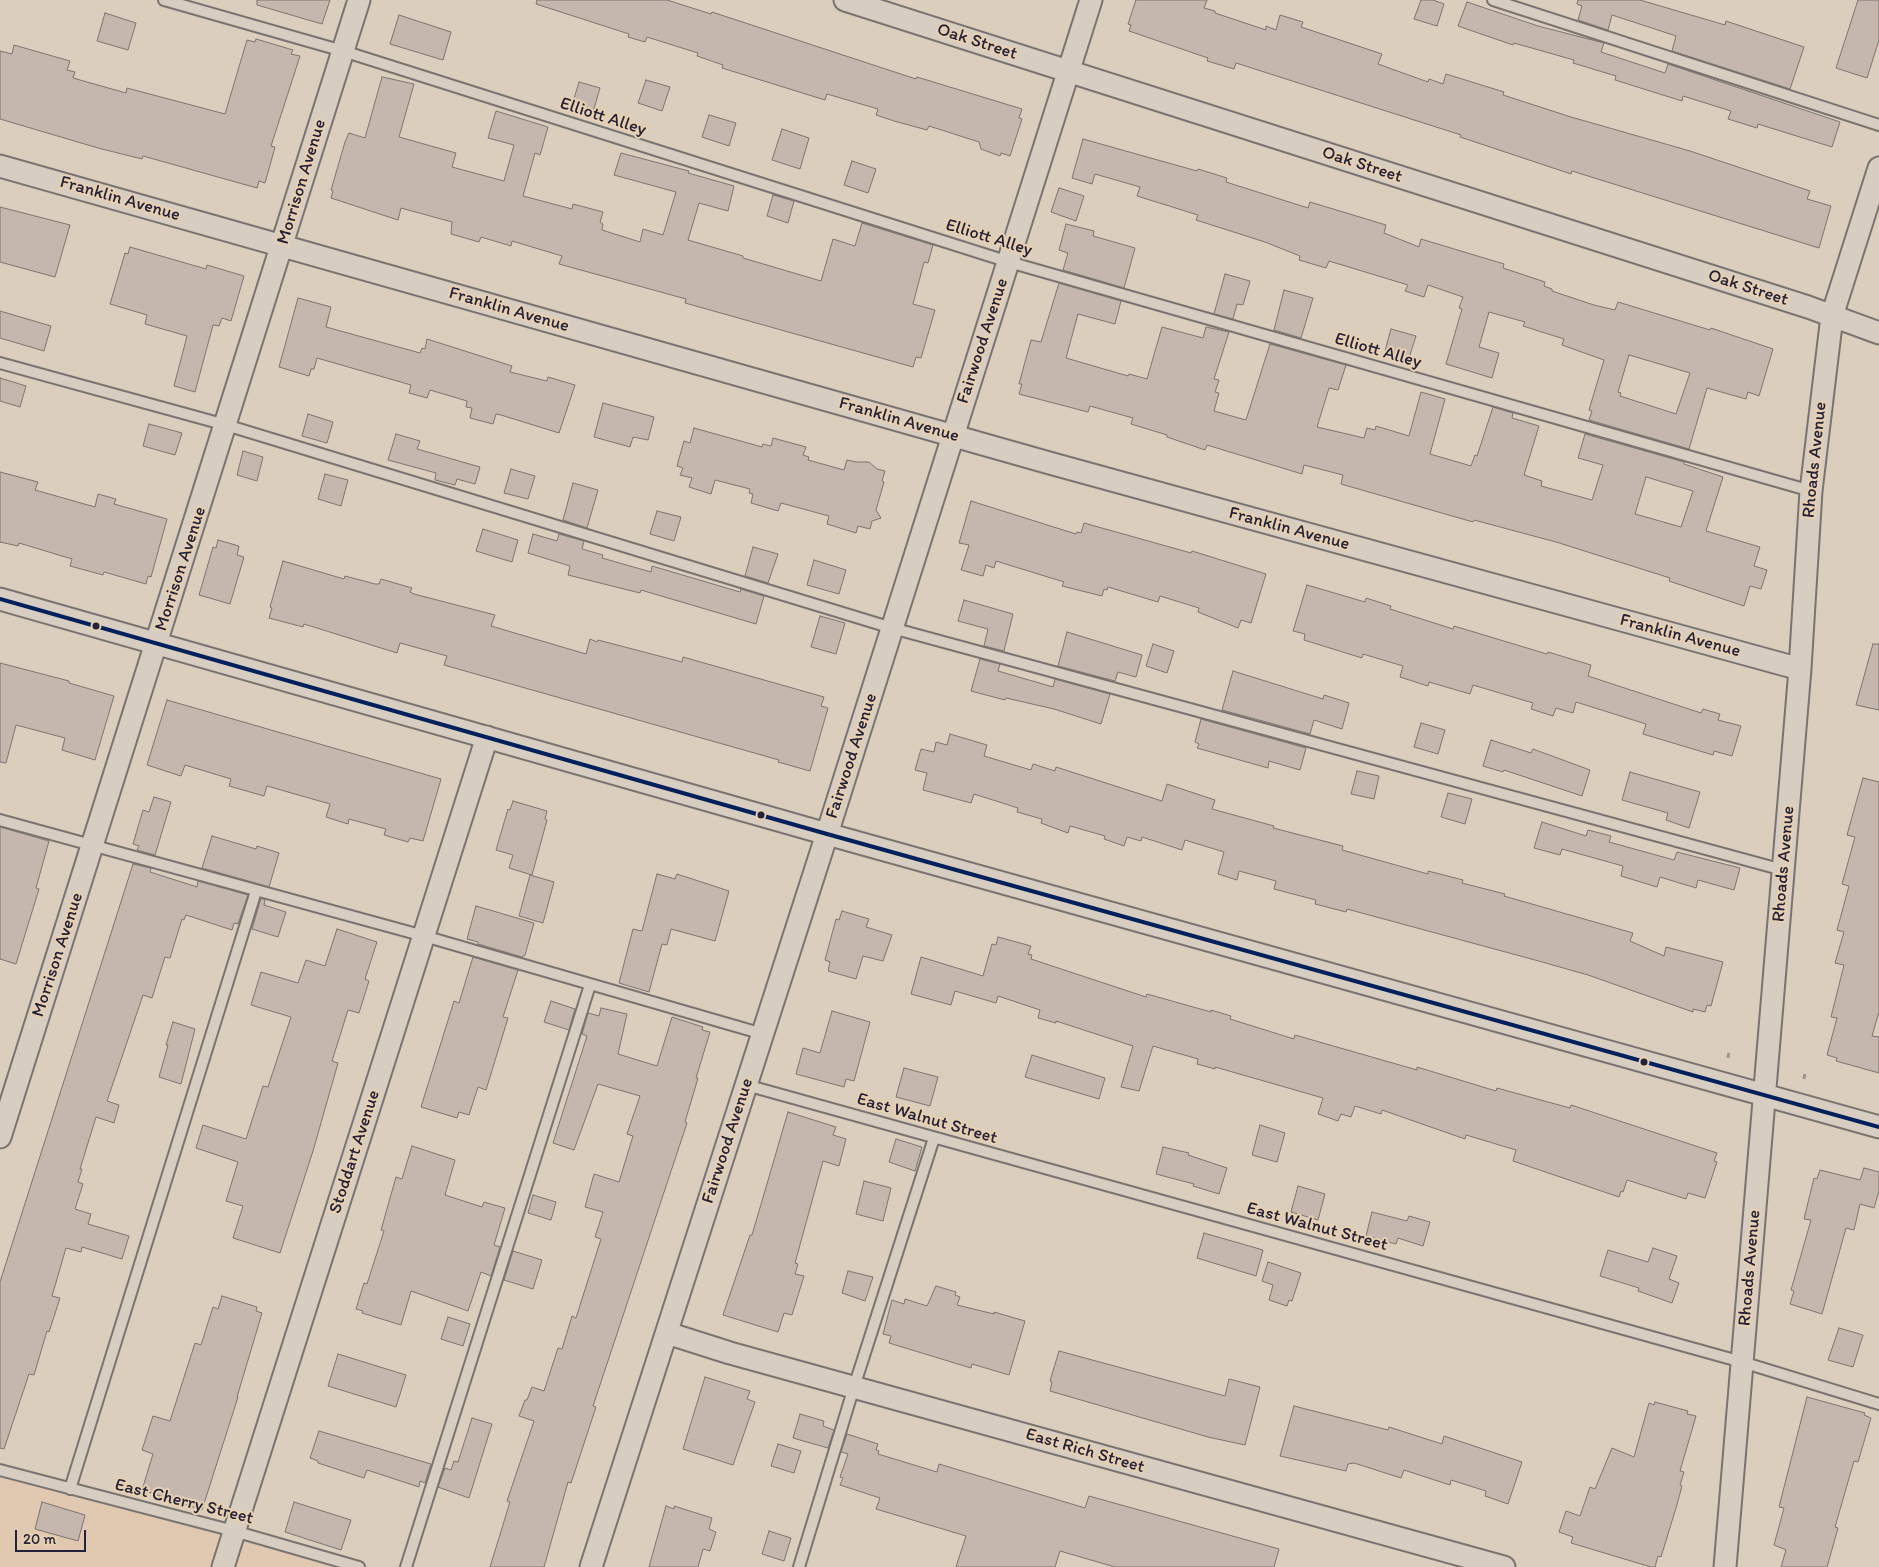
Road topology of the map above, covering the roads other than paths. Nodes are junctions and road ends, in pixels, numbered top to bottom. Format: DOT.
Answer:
graph roads {
  1 [pos="164,0"];
  2 [pos="359,0"];
  3 [pos="845,0"];
  4 [pos="1091,0"];
  5 [pos="1493,0"];
  6 [pos="343,52"];
  7 [pos="1068,71"];
  8 [pos="1879,125"];
  9 [pos="0,166"];
  10 [pos="1879,168"];
  11 [pos="282,246"];
  12 [pos="1009,262"];
  13 [pos="1832,316"];
  14 [pos="1879,333"];
  15 [pos="0,364"];
  16 [pos="226,425"];
  17 [pos="953,435"];
  18 [pos="1810,491"];
  19 [pos="0,599"];
  20 [pos="892,628"];
  21 [pos="157,643"];
  22 [pos="1800,669"];
  23 [pos="487,737"];
  24 [pos="0,820"];
  25 [pos="827,834"];
  26 [pos="93,847"];
  27 [pos="1783,870"];
  28 [pos="256,891"];
  29 [pos="424,936"];
  30 [pos="590,985"];
  31 [pos="763,1034"];
  32 [pos="746,1085"];
  33 [pos="1765,1095"];
  34 [pos="1879,1127"];
  35 [pos="0,1137"];
  36 [pos="934,1138"];
  37 [pos="667,1333"];
  38 [pos="1742,1362"];
  39 [pos="854,1387"];
  40 [pos="1879,1404"];
  41 [pos="0,1470"];
  42 [pos="70,1489"];
  43 [pos="234,1531"];
  44 [pos="223,1567"];
  45 [pos="358,1567"];
  46 [pos="406,1567"];
  47 [pos="591,1567"];
  48 [pos="799,1567"];
  49 [pos="1504,1567"];
  50 [pos="1725,1567"];
  1 -- 6 [label="lane, Elliott Alley"];
  2 -- 6 [label="street, Morrison Avenue"];
  3 -- 7 [label="street, Oak Street"];
  4 -- 7 [label="street, Fairwood Avenue"];
  5 -- 8 [label="lane"];
  6 -- 11 [label="street, Morrison Avenue"];
  6 -- 12 [label="lane, Elliott Alley"];
  7 -- 12 [label="street, Fairwood Avenue"];
  7 -- 13 [label="street, Oak Street"];
  9 -- 11 [label="street, Franklin Avenue"];
  10 -- 13 [label="street, Rhoads Avenue"];
  11 -- 16 [label="street, Morrison Avenue"];
  11 -- 17 [label="street, Franklin Avenue"];
  12 -- 17 [label="street, Fairwood Avenue"];
  12 -- 18 [label="lane, Elliott Alley"];
  13 -- 14 [label="street, Oak Street"];
  13 -- 18 [label="street, Rhoads Avenue"];
  15 -- 16 [label="lane"];
  16 -- 20 [label="lane"];
  16 -- 21 [label="street, Morrison Avenue"];
  17 -- 20 [label="street, Fairwood Avenue"];
  17 -- 22 [label="street, Franklin Avenue"];
  18 -- 22 [label="street, Rhoads Avenue"];
  19 -- 21 [label="street"];
  20 -- 25 [label="street, Fairwood Avenue"];
  20 -- 27 [label="lane"];
  21 -- 23 [label="street"];
  21 -- 26 [label="street, Morrison Avenue"];
  22 -- 27 [label="street, Rhoads Avenue"];
  23 -- 25 [label="street"];
  23 -- 29 [label="street, Stoddart Avenue"];
  24 -- 26 [label="lane"];
  25 -- 31 [label="street, Fairwood Avenue"];
  25 -- 33 [label="street"];
  26 -- 28 [label="lane"];
  26 -- 35 [label="street, Morrison Avenue"];
  27 -- 33 [label="street, Rhoads Avenue"];
  28 -- 29 [label="lane"];
  28 -- 42 [label="lane"];
  29 -- 30 [label="lane"];
  29 -- 43 [label="street, Stoddart Avenue"];
  30 -- 31 [label="lane"];
  30 -- 46 [label="lane"];
  31 -- 32 [label="street, Fairwood Avenue"];
  32 -- 36 [label="lane, East Walnut Street"];
  32 -- 37 [label="street, Fairwood Avenue"];
  33 -- 34 [label="street"];
  33 -- 38 [label="street, Rhoads Avenue"];
  36 -- 38 [label="lane, East Walnut Street"];
  36 -- 39 [label="lane"];
  37 -- 39 [label="street, East Rich Street"];
  37 -- 47 [label="street, Fairwood Avenue"];
  38 -- 40 [label="lane, East Walnut Street"];
  38 -- 50 [label="street, Rhoads Avenue"];
  39 -- 48 [label="lane"];
  39 -- 49 [label="street, East Rich Street"];
  41 -- 42 [label="lane, East Cherry Street"];
  42 -- 43 [label="lane, East Cherry Street"];
  43 -- 44 [label="street, Stoddart Avenue"];
  43 -- 45 [label="lane, East Cherry Street"];
}
